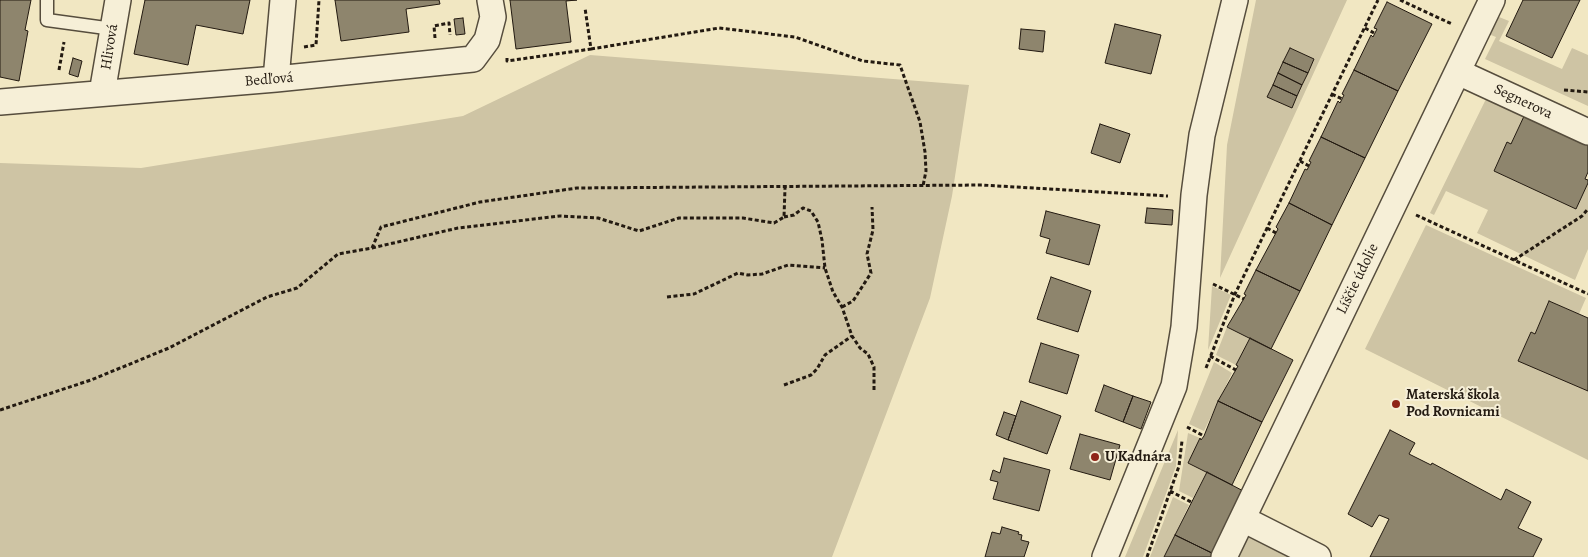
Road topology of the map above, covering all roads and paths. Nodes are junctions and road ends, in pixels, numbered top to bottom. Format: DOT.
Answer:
graph roads {
  1 [pos="47,0"];
  2 [pos="118,0"];
  3 [pos="282,0"];
  4 [pos="319,0"];
  5 [pos="490,0"];
  6 [pos="1235,0"];
  7 [pos="1378,0"];
  8 [pos="1400,0"];
  9 [pos="1492,0"];
  10 [pos="585,8"];
  11 [pos="1364,28"];
  12 [pos="113,29"];
  13 [pos="1374,33"];
  14 [pos="1476,35"];
  15 [pos="297,49"];
  16 [pos="591,49"];
  17 [pos="506,52"];
  18 [pos="1458,72"];
  19 [pos="276,80"];
  20 [pos="102,93"];
  21 [pos="1332,94"];
  22 [pos="1342,99"];
  23 [pos="0,102"];
  24 [pos="1588,132"];
  25 [pos="1300,161"];
  26 [pos="1309,166"];
  27 [pos="923,186"];
  28 [pos="785,188"];
  29 [pos="1194,199"];
  30 [pos="1394,205"];
  31 [pos="872,207"];
  32 [pos="1588,209"];
  33 [pos="784,217"];
  34 [pos="1267,228"];
  35 [pos="1276,232"];
  36 [pos="372,248"];
  37 [pos="1514,260"];
  38 [pos="825,268"];
  39 [pos="1210,282"];
  40 [pos="1234,294"];
  41 [pos="1588,294"];
  42 [pos="667,297"];
  43 [pos="1244,299"];
  44 [pos="842,307"];
  45 [pos="852,336"];
  46 [pos="1210,356"];
  47 [pos="1236,370"];
  48 [pos="1205,371"];
  49 [pos="784,385"];
  50 [pos="874,392"];
  51 [pos="0,410"];
  52 [pos="1188,418"];
  53 [pos="1186,426"];
  54 [pos="1204,436"];
  55 [pos="1170,490"];
  56 [pos="1193,503"];
  57 [pos="1243,519"];
  58 [pos="1106,557"];
  59 [pos="1147,557"];
  60 [pos="1224,557"];
  61 [pos="1318,557"];
  1 -- 12 [label="lane"];
  2 -- 12 [label="street, Hlivová"];
  3 -- 19 [label="street"];
  4 -- 15 [label="path"];
  5 -- 19 [label="street, Bedľová"];
  6 -- 29 [label="street"];
  7 -- 11 [label="path"];
  8 -- 14 [label="path"];
  9 -- 14 [label="street, Líščie údolie"];
  10 -- 16 [label="path"];
  11 -- 13 [label="path"];
  11 -- 21 [label="path"];
  12 -- 20 [label="street, Hlivová"];
  14 -- 18 [label="street, Líščie údolie"];
  16 -- 17 [label="path"];
  16 -- 27 [label="path"];
  18 -- 24 [label="street, Segnerova"];
  18 -- 30 [label="street, Líščie údolie"];
  19 -- 20 [label="street, Bedľová"];
  20 -- 23 [label="street, Bedľová"];
  21 -- 22 [label="path"];
  21 -- 25 [label="path"];
  25 -- 26 [label="path"];
  25 -- 34 [label="path"];
  27 -- 28 [label="path"];
  27 -- 29 [label="path"];
  28 -- 33 [label="path"];
  28 -- 36 [label="path"];
  29 -- 58 [label="street"];
  30 -- 37 [label="path"];
  30 -- 57 [label="street, Líščie údolie"];
  31 -- 44 [label="path"];
  32 -- 37 [label="path"];
  33 -- 36 [label="path"];
  33 -- 38 [label="path"];
  34 -- 35 [label="path"];
  34 -- 40 [label="path"];
  36 -- 51 [label="path"];
  37 -- 41 [label="path"];
  38 -- 42 [label="path"];
  38 -- 44 [label="path"];
  39 -- 40 [label="path"];
  40 -- 43 [label="path"];
  40 -- 46 [label="path"];
  44 -- 45 [label="path"];
  45 -- 49 [label="path"];
  45 -- 50 [label="path"];
  46 -- 47 [label="path"];
  46 -- 48 [label="path"];
  52 -- 53 [label="path"];
  53 -- 54 [label="path"];
  53 -- 55 [label="path"];
  55 -- 56 [label="path"];
  55 -- 59 [label="path"];
  57 -- 60 [label="street, Líščie údolie"];
  57 -- 61 [label="street"];
}
